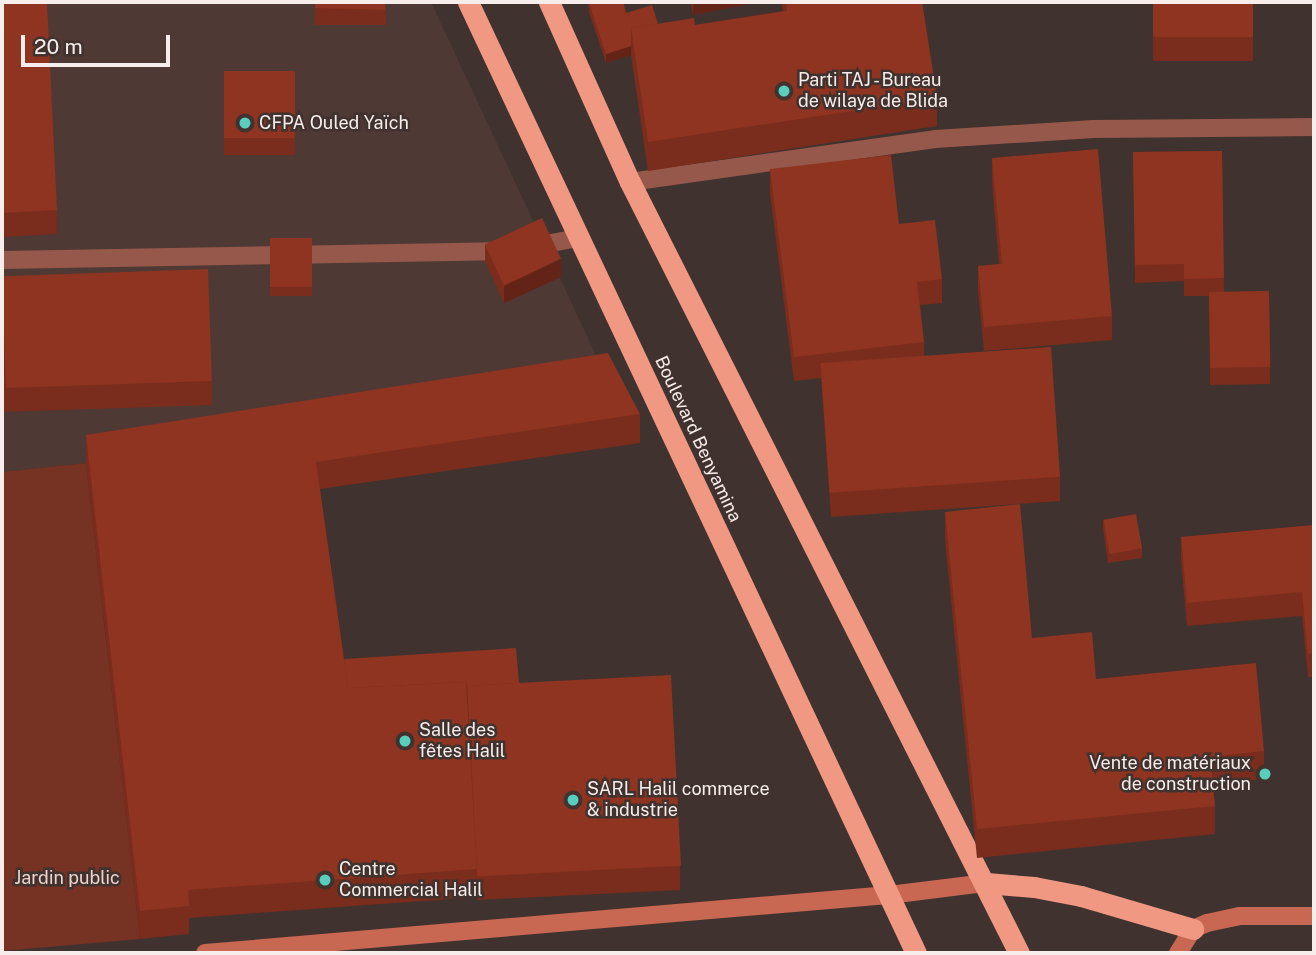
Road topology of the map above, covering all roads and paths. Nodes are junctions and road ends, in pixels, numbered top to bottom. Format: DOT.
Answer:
graph roads {
  1 [pos="468,2"];
  2 [pos="549,2"];
  3 [pos="1314,127"];
  4 [pos="630,182"];
  5 [pos="578,238"];
  6 [pos="2,260"];
  7 [pos="986,883"];
  8 [pos="889,895"];
  9 [pos="1314,916"];
  10 [pos="1193,929"];
  11 [pos="913,946"];
  12 [pos="205,953"];
  13 [pos="929,953"];
  14 [pos="1019,953"];
  15 [pos="1178,953"];
  1 -- 5 [label="highway, Boulevard Benyamina"];
  2 -- 4 [label="highway"];
  3 -- 4 [label="street"];
  4 -- 7 [label="highway"];
  5 -- 6 [label="street"];
  5 -- 8 [label="highway, Boulevard Benyamina"];
  7 -- 8 [label="street"];
  7 -- 10 [label="highway"];
  7 -- 14 [label="highway"];
  8 -- 11 [label="highway, Boulevard Benyamina"];
  8 -- 12 [label="street"];
  9 -- 10 [label="street"];
  10 -- 15 [label="street"];
  11 -- 13 [label="street"];
}
